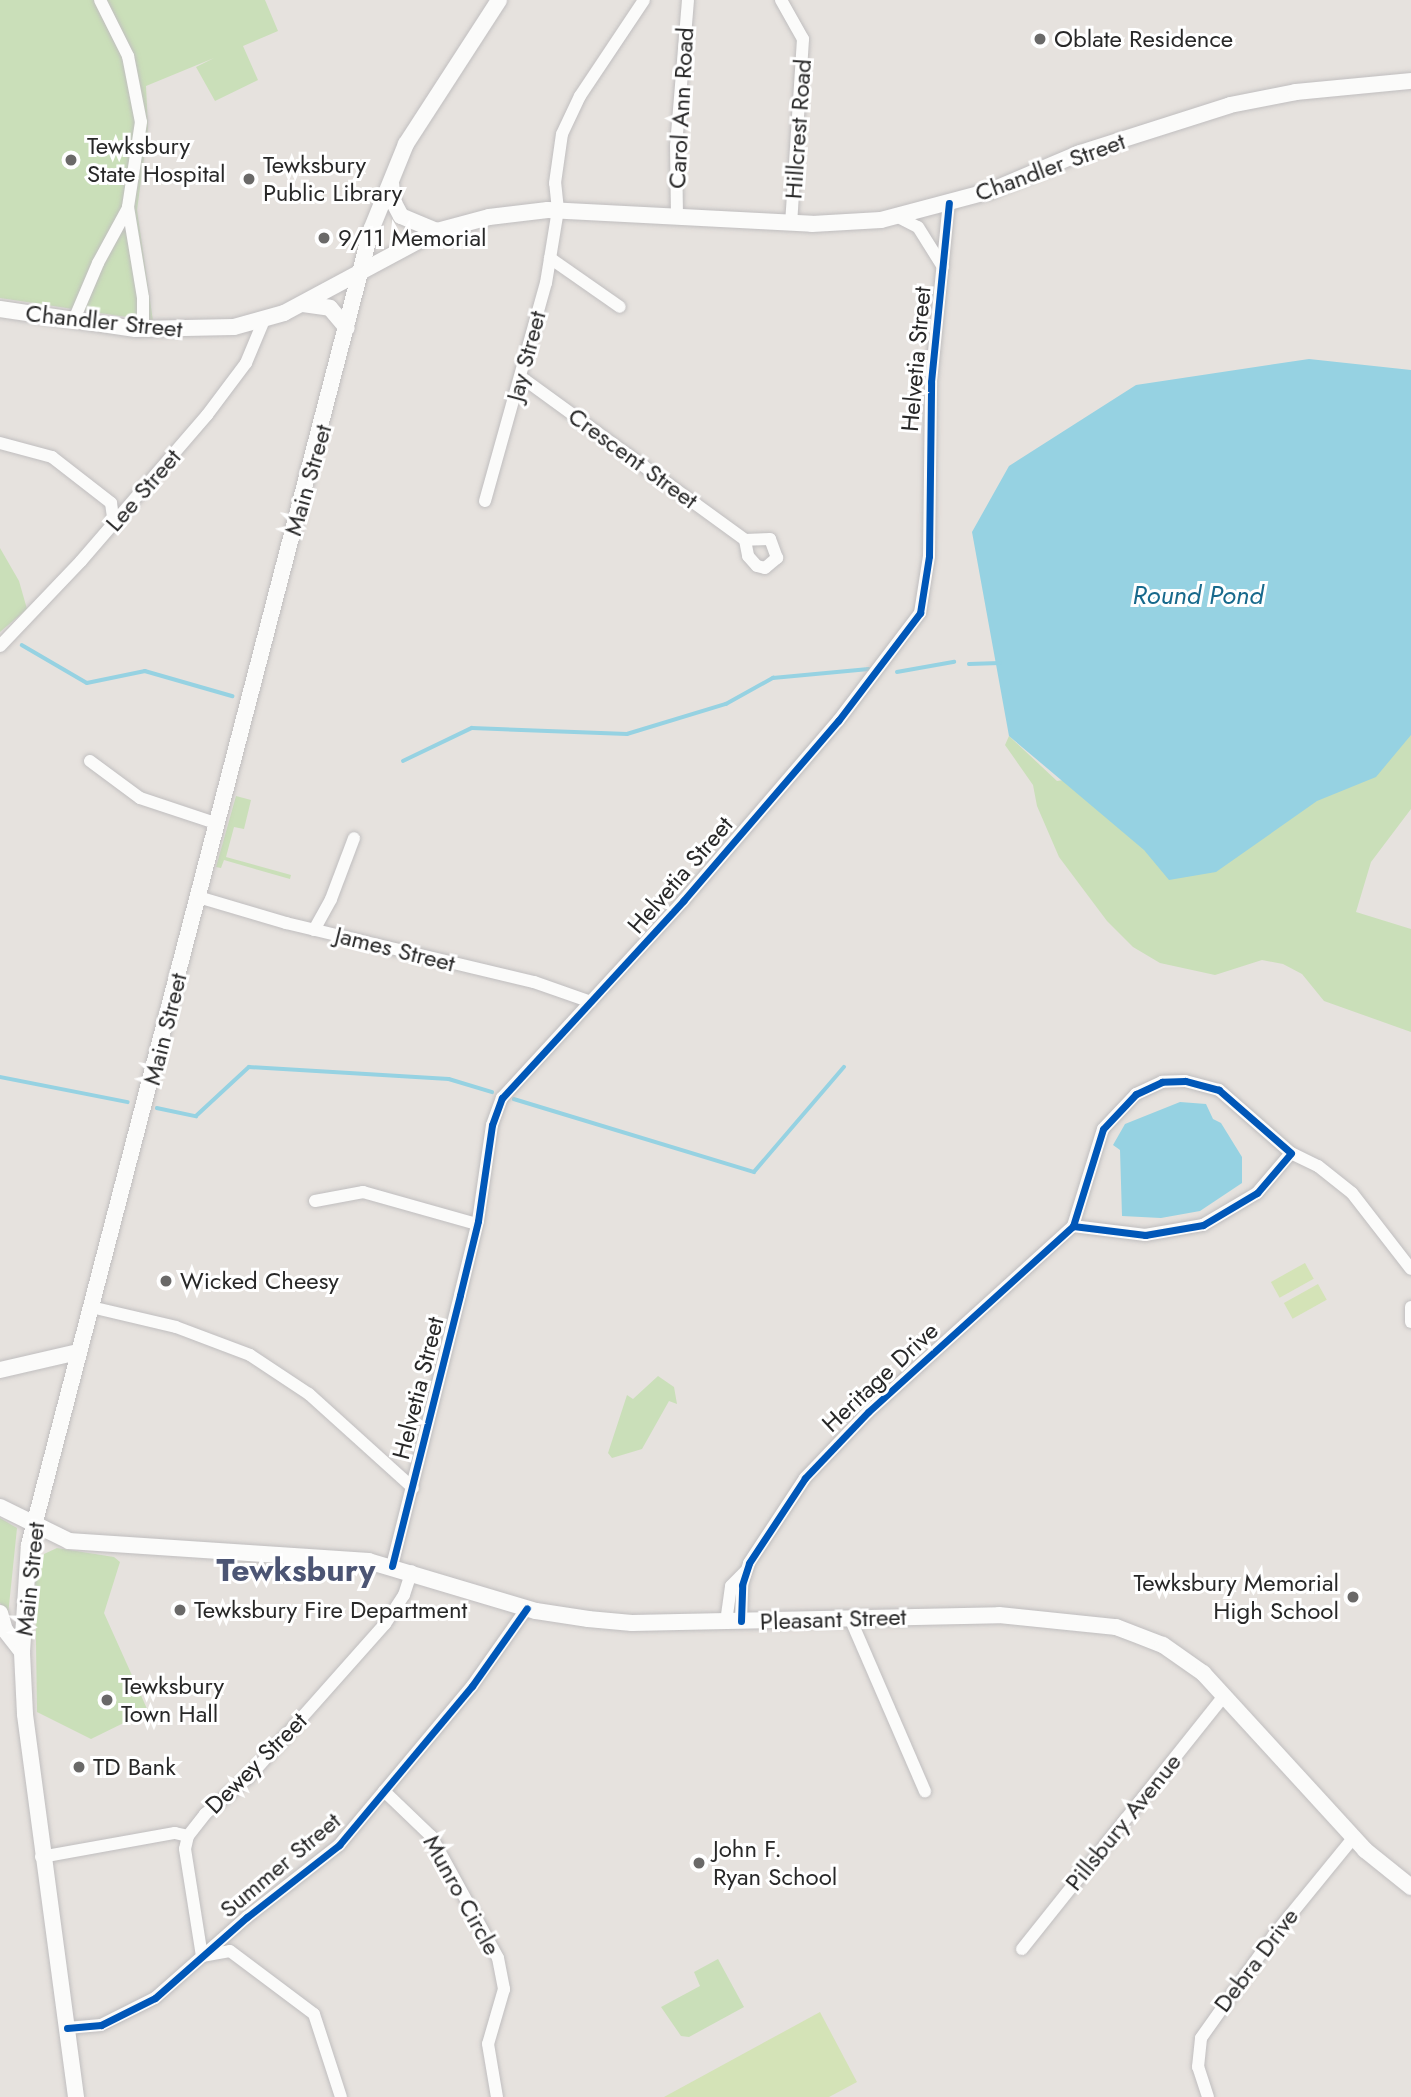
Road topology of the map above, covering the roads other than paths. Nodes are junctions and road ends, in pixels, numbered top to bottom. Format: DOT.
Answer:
graph roads {
  1 [pos="100,0"];
  2 [pos="499,0"];
  3 [pos="644,0"];
  4 [pos="688,0"];
  5 [pos="781,0"];
  6 [pos="1411,81"];
  7 [pos="391,177"];
  8 [pos="949,203"];
  9 [pos="128,207"];
  10 [pos="558,210"];
  11 [pos="677,216"];
  12 [pos="898,217"];
  13 [pos="791,223"];
  14 [pos="437,231"];
  15 [pos="550,258"];
  16 [pos="943,267"];
  17 [pos="362,270"];
  18 [pos="303,304"];
  19 [pos="620,307"];
  20 [pos="0,309"];
  21 [pos="264,320"];
  22 [pos="73,322"];
  23 [pos="347,328"];
  24 [pos="143,330"];
  25 [pos="521,377"];
  26 [pos="0,443"];
  27 [pos="485,501"];
  28 [pos="114,524"];
  29 [pos="745,540"];
  30 [pos="0,646"];
  31 [pos="90,761"];
  32 [pos="218,824"];
  33 [pos="354,838"];
  34 [pos="198,897"];
  35 [pos="313,930"];
  36 [pos="591,1002"];
  37 [pos="1292,1153"];
  38 [pos="315,1201"];
  39 [pos="477,1224"];
  40 [pos="1073,1226"];
  41 [pos="1411,1269"];
  42 [pos="91,1307"];
  43 [pos="1411,1307"];
  44 [pos="1411,1322"];
  45 [pos="78,1352"];
  46 [pos="0,1370"];
  47 [pos="413,1488"];
  48 [pos="0,1507"];
  49 [pos="34,1527"];
  50 [pos="392,1566"];
  51 [pos="412,1571"];
  52 [pos="527,1608"];
  53 [pos="0,1613"];
  54 [pos="850,1618"];
  55 [pos="733,1622"];
  56 [pos="22,1652"];
  57 [pos="1225,1695"];
  58 [pos="384,1791"];
  59 [pos="925,1791"];
  60 [pos="188,1836"];
  61 [pos="1354,1837"];
  62 [pos="41,1857"];
  63 [pos="1411,1886"];
  64 [pos="1022,1949"];
  65 [pos="202,1956"];
  66 [pos="67,2028"];
  67 [pos="76,2097"];
  68 [pos="341,2097"];
  69 [pos="497,2097"];
  70 [pos="1208,2097"];
  1 -- 9 [label="street"];
  2 -- 7 [label="main road, Main Street"];
  3 -- 10 [label="street, Jay Street"];
  4 -- 11 [label="street, Carol Ann Road"];
  5 -- 13 [label="street, Hillcrest Road"];
  6 -- 8 [label="main road, Chandler Street"];
  7 -- 14 [label="main road"];
  7 -- 17 [label="main road, Main Street"];
  8 -- 12 [label="main road, Chandler Street"];
  8 -- 16 [label="street, Helvetia Street"];
  9 -- 22 [label="street"];
  9 -- 24 [label="street"];
  10 -- 11 [label="main road, Chandler Street"];
  10 -- 14 [label="main road, Chandler Street"];
  10 -- 15 [label="street, Jay Street"];
  11 -- 13 [label="main road, Chandler Street"];
  12 -- 13 [label="main road, Chandler Street"];
  12 -- 16 [label="street, Helvetia Street"];
  14 -- 17 [label="main road, Chandler Street"];
  15 -- 19 [label="street"];
  15 -- 25 [label="street, Jay Street"];
  16 -- 36 [label="street, Helvetia Street"];
  17 -- 18 [label="main road, Chandler Street"];
  17 -- 23 [label="main road, Main Street"];
  18 -- 21 [label="main road, Chandler Street"];
  18 -- 23 [label="main road"];
  20 -- 22 [label="main road, Chandler Street"];
  21 -- 24 [label="main road, Chandler Street"];
  21 -- 28 [label="street, Lee Street"];
  22 -- 24 [label="main road, Chandler Street"];
  23 -- 32 [label="main road, Main Street"];
  25 -- 27 [label="street, Jay Street"];
  25 -- 29 [label="street, Crescent Street"];
  26 -- 28 [label="street"];
  28 -- 30 [label="street, Lee Street"];
  31 -- 32 [label="street"];
  32 -- 34 [label="main road, Main Street"];
  33 -- 35 [label="street"];
  34 -- 35 [label="street, James Street"];
  34 -- 42 [label="main road, Main Street"];
  35 -- 36 [label="street, James Street"];
  36 -- 39 [label="street, Helvetia Street"];
  37 -- 40 [label="street"];
  37 -- 40 [label="street"];
  37 -- 41 [label="street"];
  38 -- 39 [label="street"];
  39 -- 47 [label="street, Helvetia Street"];
  40 -- 55 [label="street, Heritage Drive"];
  42 -- 45 [label="main road, Main Street"];
  42 -- 47 [label="street"];
  43 -- 44 [label="street"];
  45 -- 46 [label="main road"];
  45 -- 49 [label="main road, Main Street"];
  47 -- 50 [label="street, Helvetia Street"];
  48 -- 49 [label="main road, Pleasant Street"];
  49 -- 50 [label="main road, Pleasant Street"];
  49 -- 56 [label="main road, Main Street"];
  50 -- 51 [label="main road, Pleasant Street"];
  51 -- 52 [label="main road, Pleasant Street"];
  51 -- 60 [label="street, Dewey Street"];
  52 -- 55 [label="main road, Pleasant Street"];
  52 -- 58 [label="street, Summer Street"];
  53 -- 56 [label="main road"];
  54 -- 55 [label="main road, Pleasant Street"];
  54 -- 57 [label="main road, Pleasant Street"];
  54 -- 59 [label="street"];
  56 -- 62 [label="main road, Main Street"];
  57 -- 61 [label="main road, Pleasant Street"];
  57 -- 64 [label="street, Pillsbury Avenue"];
  58 -- 65 [label="street, Summer Street"];
  58 -- 69 [label="street, Munro Circle"];
  60 -- 62 [label="street, Dewey Street"];
  60 -- 65 [label="street"];
  61 -- 63 [label="main road, Pleasant Street"];
  61 -- 70 [label="street, Debra Drive"];
  62 -- 66 [label="main road, Main Street"];
  65 -- 66 [label="street, Summer Street"];
  65 -- 68 [label="street"];
  66 -- 67 [label="main road, Main Street"];
}
